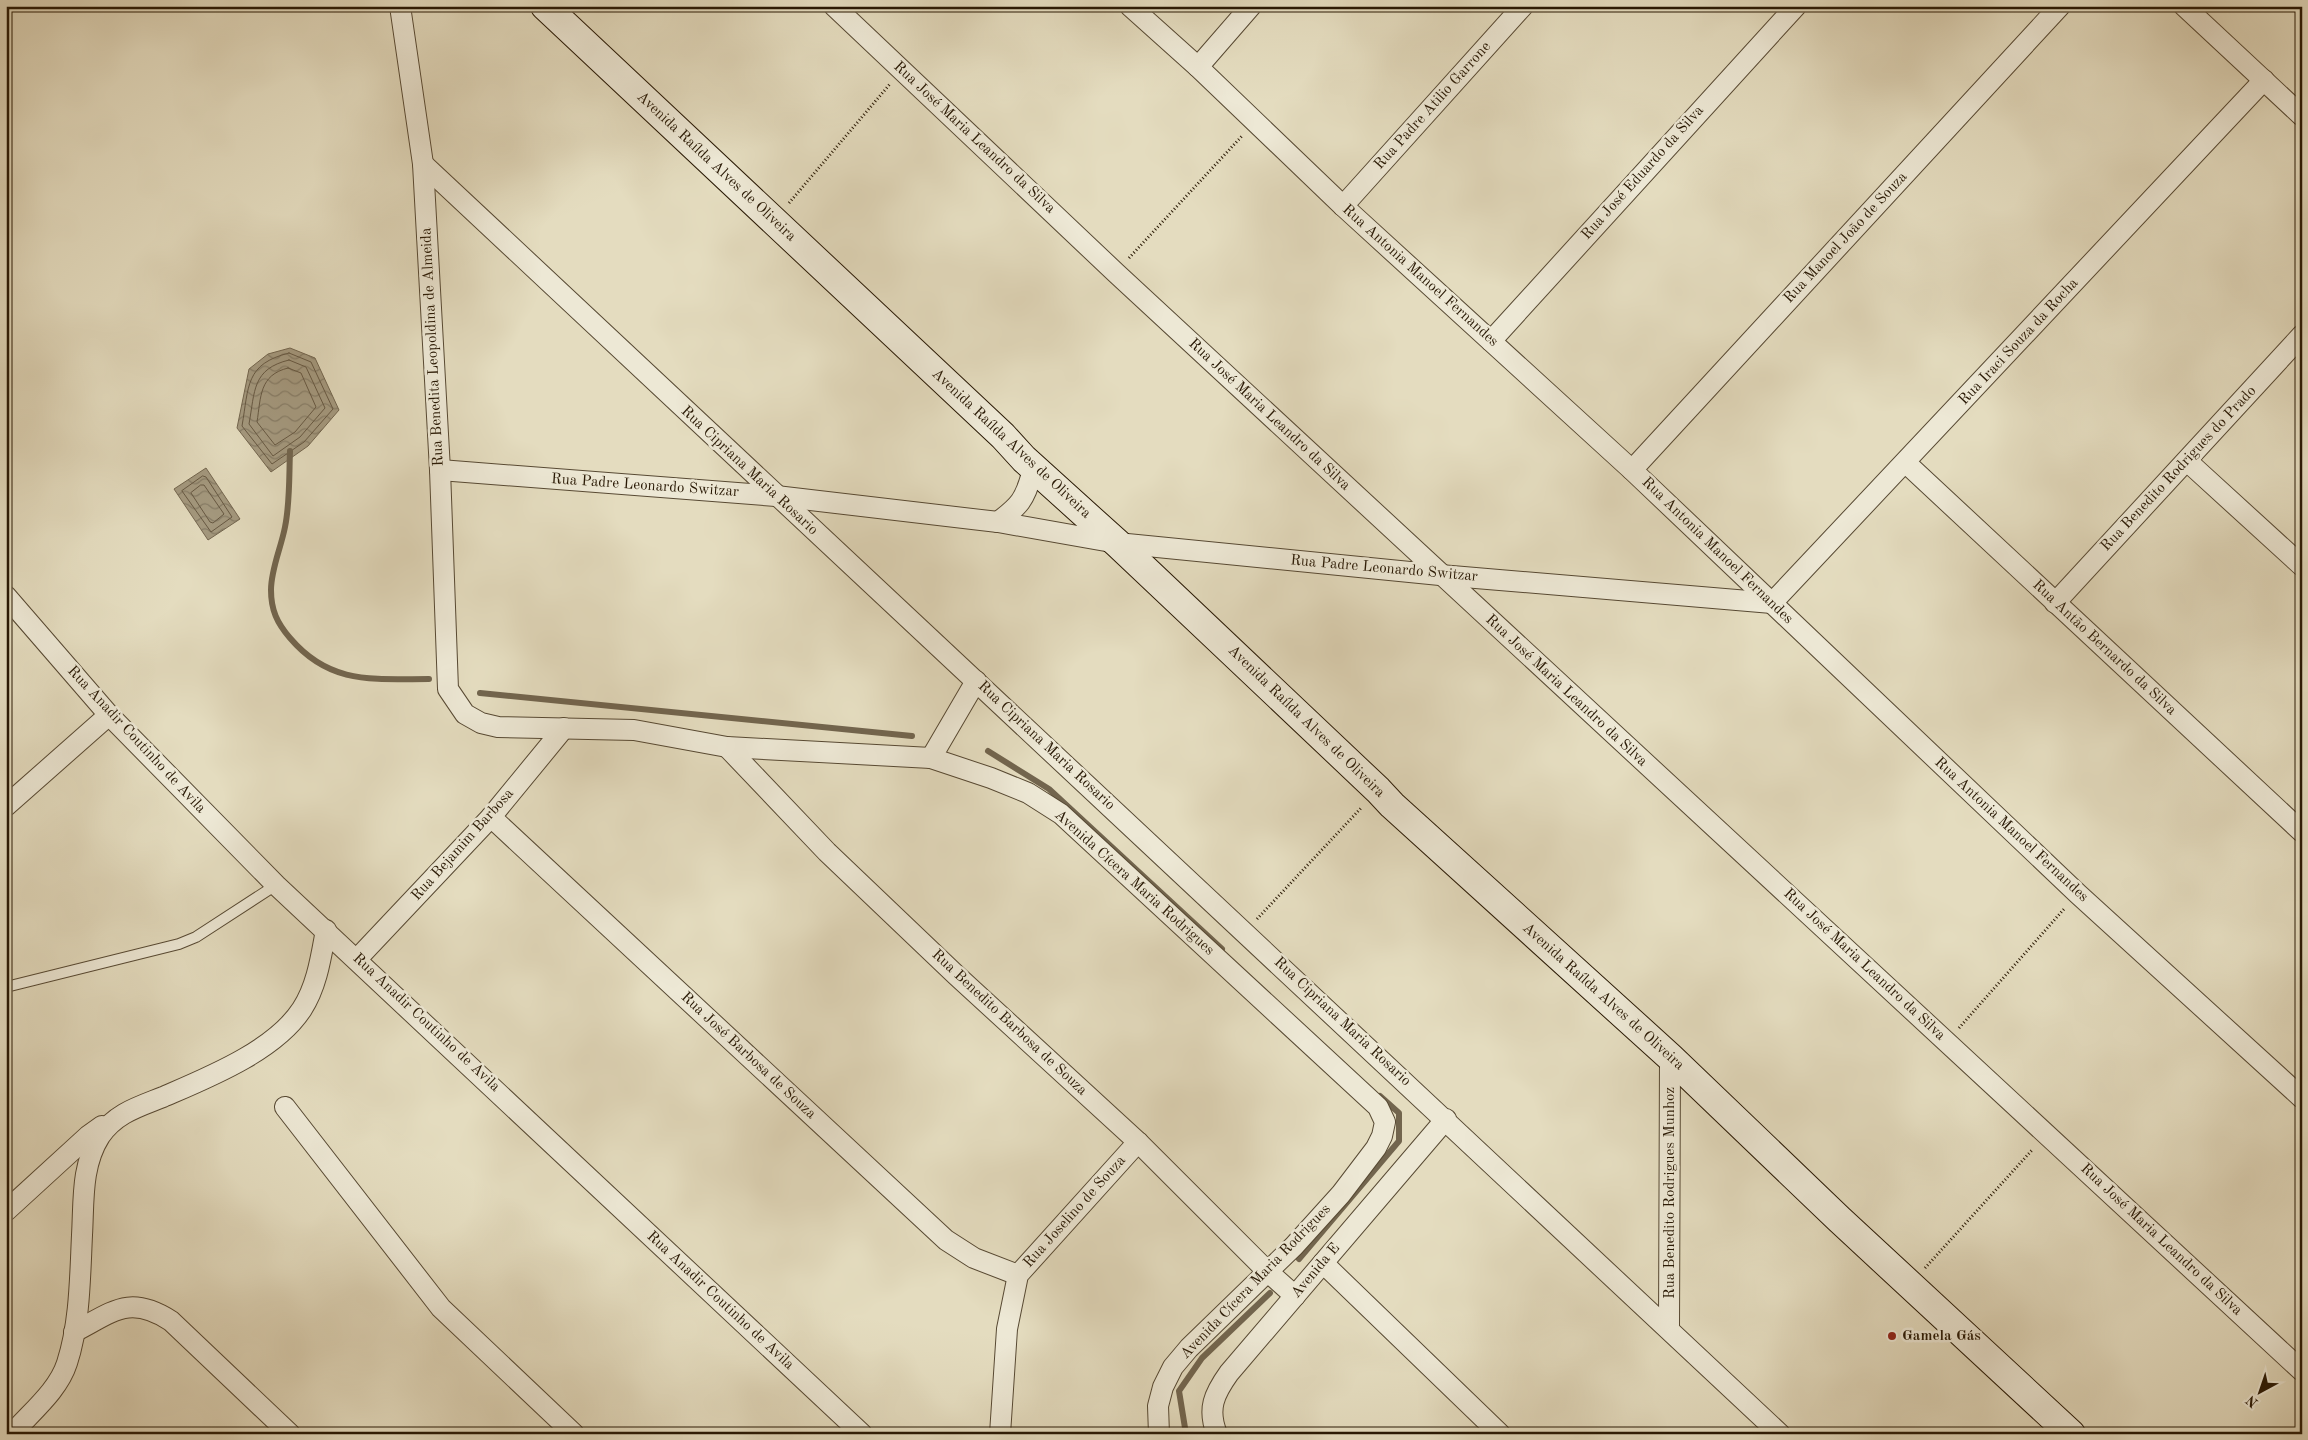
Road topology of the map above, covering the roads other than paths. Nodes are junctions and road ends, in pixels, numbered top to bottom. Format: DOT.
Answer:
graph roads {
  1 [pos="545,6"];
  2 [pos="834,6"];
  3 [pos="1130,6"];
  4 [pos="1252,6"];
  5 [pos="1523,6"];
  6 [pos="1796,6"];
  7 [pos="2060,6"];
  8 [pos="2184,6"];
  9 [pos="404,8"];
  10 [pos="1198,67"];
  11 [pos="2264,80"];
  12 [pos="2302,116"];
  13 [pos="423,164"];
  14 [pos="1343,206"];
  15 [pos="2302,335"];
  16 [pos="1491,341"];
  17 [pos="1024,459"];
  18 [pos="2188,461"];
  19 [pos="1906,463"];
  20 [pos="440,470"];
  21 [pos="1632,470"];
  22 [pos="776,496"];
  23 [pos="998,522"];
  24 [pos="1117,543"];
  25 [pos="2302,566"];
  26 [pos="1440,575"];
  27 [pos="6,596"];
  28 [pos="2055,602"];
  29 [pos="1772,603"];
  30 [pos="976,681"];
  31 [pos="448,689"];
  32 [pos="109,715"];
  33 [pos="564,728"];
  34 [pos="727,747"];
  35 [pos="931,758"];
  36 [pos="6,806"];
  37 [pos="491,817"];
  38 [pos="2302,832"];
  39 [pos="276,885"];
  40 [pos="326,930"];
  41 [pos="357,959"];
  42 [pos="6,987"];
  43 [pos="1670,1057"];
  44 [pos="2302,1098"];
  45 [pos="285,1107"];
  46 [pos="118,1116"];
  47 [pos="1446,1119"];
  48 [pos="1138,1142"];
  49 [pos="6,1211"];
  50 [pos="1323,1263"];
  51 [pos="1267,1271"];
  52 [pos="1018,1275"];
  53 [pos="1295,1296"];
  54 [pos="1669,1328"];
  55 [pos="74,1332"];
  56 [pos="2302,1371"];
  57 [pos="12,1434"];
  58 [pos="289,1434"];
  59 [pos="574,1434"];
  60 [pos="862,1434"];
  61 [pos="1000,1434"];
  62 [pos="1159,1434"];
  63 [pos="1217,1434"];
  64 [pos="1500,1434"];
  65 [pos="1780,1434"];
  66 [pos="2071,1434"];
  1 -- 17 [label="street, Avenida Raílda Alves de Oliveira"];
  2 -- 26 [label="street, Rua José Maria Leandro da Silva"];
  3 -- 10 [label="street, Rua Antonia Manoel Fernandes"];
  4 -- 10 [label="street"];
  5 -- 14 [label="street, Rua Padre Atilio Garrone"];
  6 -- 16 [label="street, Rua José Eduardo da Silva"];
  7 -- 21 [label="street, Rua Manoel João de Souza"];
  8 -- 11 [label="street"];
  9 -- 13 [label="street, Rua Benedita Leopoldina de Almeida"];
  10 -- 14 [label="street, Rua Antonia Manoel Fernandes"];
  11 -- 12 [label="street"];
  11 -- 19 [label="street, Rua Iraci Souza da Rocha"];
  13 -- 20 [label="street, Rua Benedita Leopoldina de Almeida"];
  13 -- 22 [label="street, Rua Cipriana Maria Rosario"];
  14 -- 16 [label="street, Rua Antonia Manoel Fernandes"];
  15 -- 18 [label="street, Rua Benedito Rodrigues do Prado"];
  16 -- 21 [label="street, Rua Antonia Manoel Fernandes"];
  17 -- 23 [label="street"];
  17 -- 24 [label="street, Avenida Raílda Alves de Oliveira"];
  18 -- 25 [label="street"];
  18 -- 28 [label="street, Rua Benedito Rodrigues do Prado"];
  19 -- 28 [label="street, Rua Antão Bernardo da Silva"];
  19 -- 29 [label="street, Rua Iraci Souza da Rocha"];
  20 -- 22 [label="street, Rua Padre Leonardo Switzar"];
  20 -- 31 [label="street, Rua Benedita Leopoldina de Almeida"];
  21 -- 29 [label="street, Rua Antonia Manoel Fernandes"];
  22 -- 23 [label="street, Rua Padre Leonardo Switzar"];
  22 -- 30 [label="street, Rua Cipriana Maria Rosario"];
  23 -- 24 [label="street, Rua Padre Leonardo Switzar"];
  24 -- 26 [label="street, Rua Padre Leonardo Switzar"];
  24 -- 43 [label="street, Avenida Raílda Alves de Oliveira"];
  26 -- 29 [label="street, Rua Padre Leonardo Switzar"];
  26 -- 56 [label="street, Rua José Maria Leandro da Silva"];
  27 -- 32 [label="street, Rua Anadir Coutinho de Avila"];
  28 -- 38 [label="street, Rua Antão Bernardo da Silva"];
  29 -- 44 [label="street, Rua Antonia Manoel Fernandes"];
  30 -- 35 [label="street"];
  30 -- 47 [label="street, Rua Cipriana Maria Rosario"];
  31 -- 33 [label="street, Avenida Cícera Maria Rodrigues"];
  32 -- 36 [label="street"];
  32 -- 39 [label="street, Rua Anadir Coutinho de Avila"];
  33 -- 34 [label="street, Avenida Cícera Maria Rodrigues"];
  33 -- 37 [label="street, Rua Bejamim Barbosa"];
  34 -- 35 [label="street, Avenida Cícera Maria Rodrigues"];
  34 -- 48 [label="street, Rua Benedito Barbosa de Souza"];
  35 -- 51 [label="street, Avenida Cícera Maria Rodrigues"];
  37 -- 41 [label="street, Rua Bejamim Barbosa"];
  37 -- 52 [label="street, Rua José Barbosa de Souza"];
  39 -- 40 [label="street, Rua Anadir Coutinho de Avila"];
  39 -- 42 [label="lane"];
  40 -- 41 [label="street, Rua Anadir Coutinho de Avila"];
  40 -- 46 [label="street"];
  41 -- 60 [label="street, Rua Anadir Coutinho de Avila"];
  43 -- 54 [label="street, Rua Benedito Rodrigues Munhoz"];
  43 -- 66 [label="street, Avenida Raílda Alves de Oliveira"];
  45 -- 59 [label="street"];
  46 -- 49 [label="street"];
  46 -- 55 [label="street"];
  47 -- 50 [label="street, Avenida E"];
  47 -- 54 [label="street, Rua Cipriana Maria Rosario"];
  48 -- 51 [label="street, Rua Benedito Barbosa de Souza"];
  48 -- 52 [label="street, Rua Joselino de Souza"];
  50 -- 53 [label="street, Avenida E"];
  50 -- 64 [label="street"];
  51 -- 53 [label="street, Rua Benedito Barbosa de Souza"];
  51 -- 62 [label="street, Avenida Cícera Maria Rodrigues"];
  52 -- 61 [label="street, Rua Joselino de Souza"];
  53 -- 63 [label="street, Avenida E"];
  54 -- 65 [label="street, Rua Cipriana Maria Rosario"];
  55 -- 57 [label="street"];
  55 -- 58 [label="street"];
}
